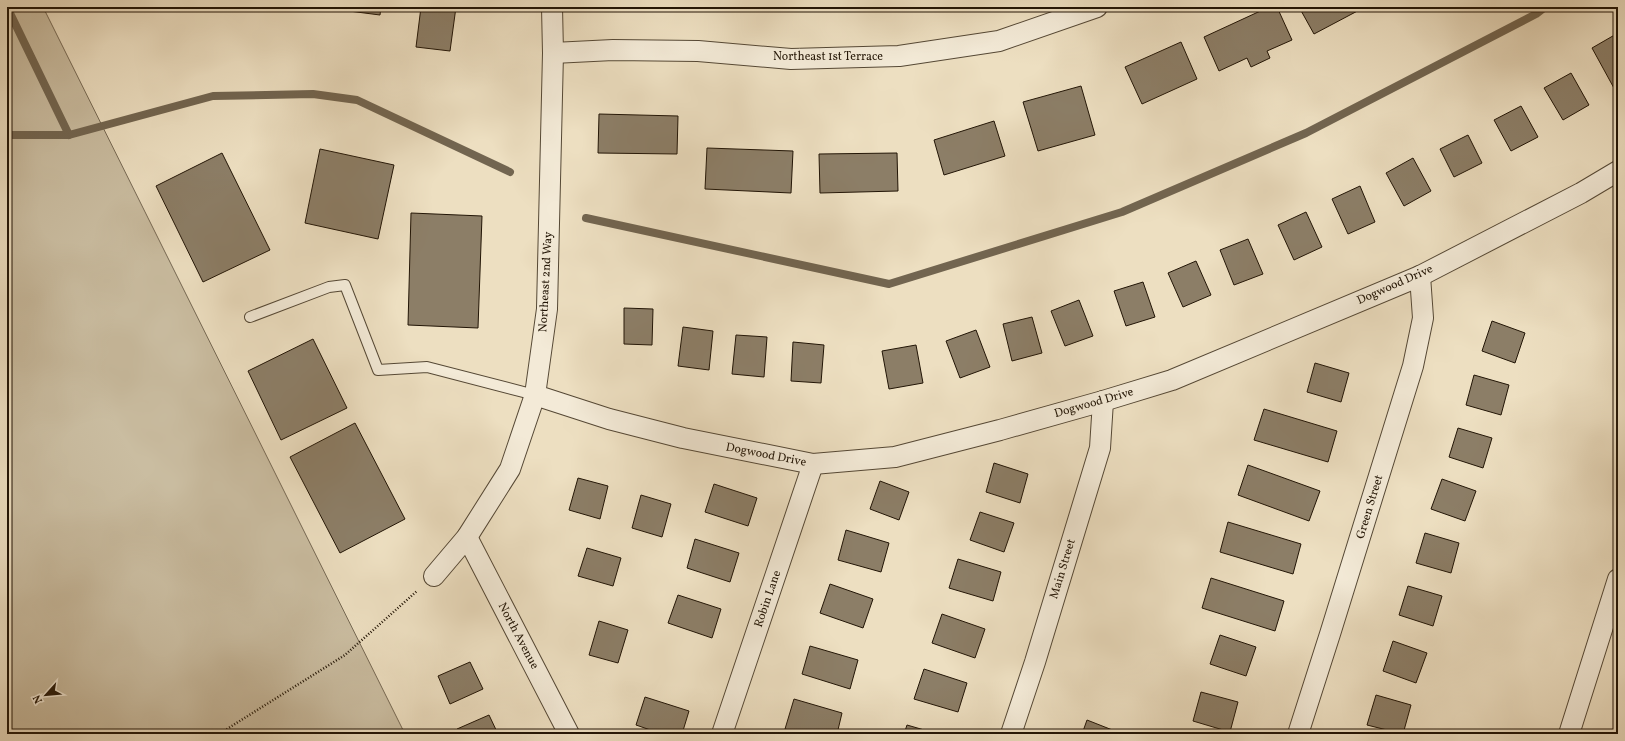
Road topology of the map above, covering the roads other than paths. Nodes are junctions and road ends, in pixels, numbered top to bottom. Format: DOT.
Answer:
graph roads {
  1 [pos="552,7"];
  2 [pos="1097,7"];
  3 [pos="553,53"];
  4 [pos="1618,171"];
  5 [pos="1420,276"];
  6 [pos="250,317"];
  7 [pos="535,395"];
  8 [pos="1103,401"];
  9 [pos="813,464"];
  10 [pos="467,537"];
  11 [pos="1618,579"];
  12 [pos="428,581"];
  13 [pos="569,734"];
  14 [pos="722,734"];
  15 [pos="1011,734"];
  16 [pos="1298,734"];
  17 [pos="1569,734"];
  1 -- 3 [label="street, Northeast 2nd Way"];
  2 -- 3 [label="street, Northeast 1st Terrace"];
  3 -- 7 [label="street, Northeast 2nd Way"];
  4 -- 5 [label="street, Dogwood Drive"];
  5 -- 8 [label="street, Dogwood Drive"];
  5 -- 16 [label="street, Green Street"];
  6 -- 7 [label="lane"];
  7 -- 9 [label="street, Dogwood Drive"];
  7 -- 10 [label="street, Northeast 2nd Way"];
  8 -- 9 [label="street, Dogwood Drive"];
  8 -- 15 [label="street, Main Street"];
  9 -- 14 [label="street, Robin Lane"];
  10 -- 12 [label="street, Northeast 2nd Way"];
  10 -- 13 [label="street, North Avenue"];
  11 -- 17 [label="street"];
}
